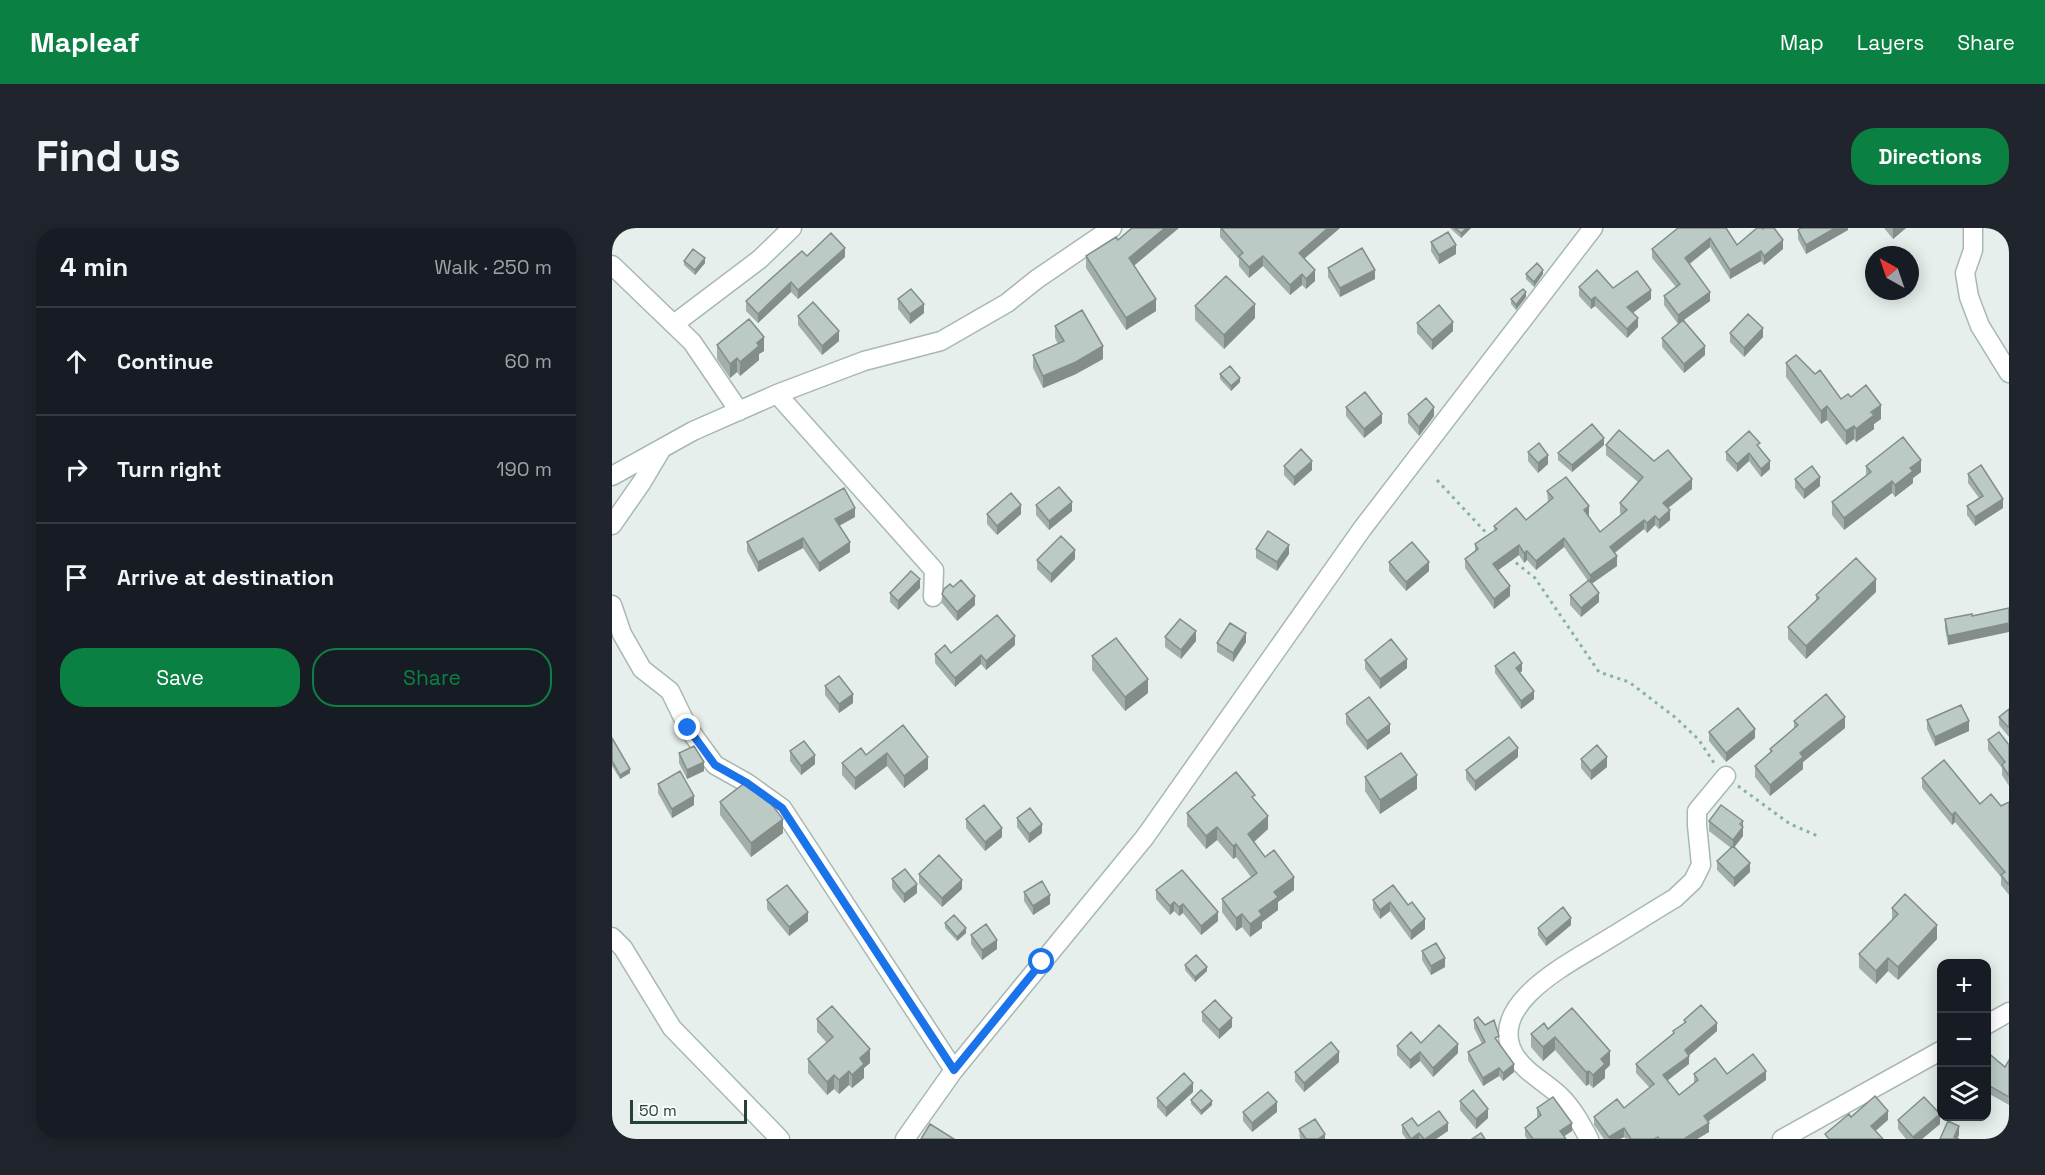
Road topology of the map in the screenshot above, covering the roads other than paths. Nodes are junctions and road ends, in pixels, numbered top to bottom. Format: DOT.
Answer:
graph roads {
  1 [pos="792,228"];
  2 [pos="1112,228"];
  3 [pos="1593,228"];
  4 [pos="1973,228"];
  5 [pos="612,265"];
  6 [pos="674,324"];
  7 [pos="2009,373"];
  8 [pos="777,394"];
  9 [pos="740,411"];
  10 [pos="661,448"];
  11 [pos="612,476"];
  12 [pos="612,525"];
  13 [pos="933,597"];
  14 [pos="612,605"];
  15 [pos="1726,776"];
  16 [pos="612,937"];
  17 [pos="2009,1012"];
  18 [pos="1991,1021"];
  19 [pos="1937,1052"];
  20 [pos="954,1070"];
  21 [pos="780,1139"];
  22 [pos="905,1139"];
  23 [pos="1589,1139"];
  24 [pos="1782,1139"];
  1 -- 6 [label="street"];
  2 -- 8 [label="street"];
  3 -- 20 [label="street"];
  4 -- 7 [label="street"];
  5 -- 6 [label="street"];
  6 -- 9 [label="street"];
  8 -- 9 [label="street"];
  8 -- 13 [label="street"];
  9 -- 10 [label="street"];
  10 -- 11 [label="street"];
  10 -- 12 [label="street"];
  14 -- 20 [label="street"];
  15 -- 23 [label="street"];
  16 -- 21 [label="street"];
  17 -- 18 [label="street"];
  19 -- 24 [label="street"];
  20 -- 22 [label="street"];
}
